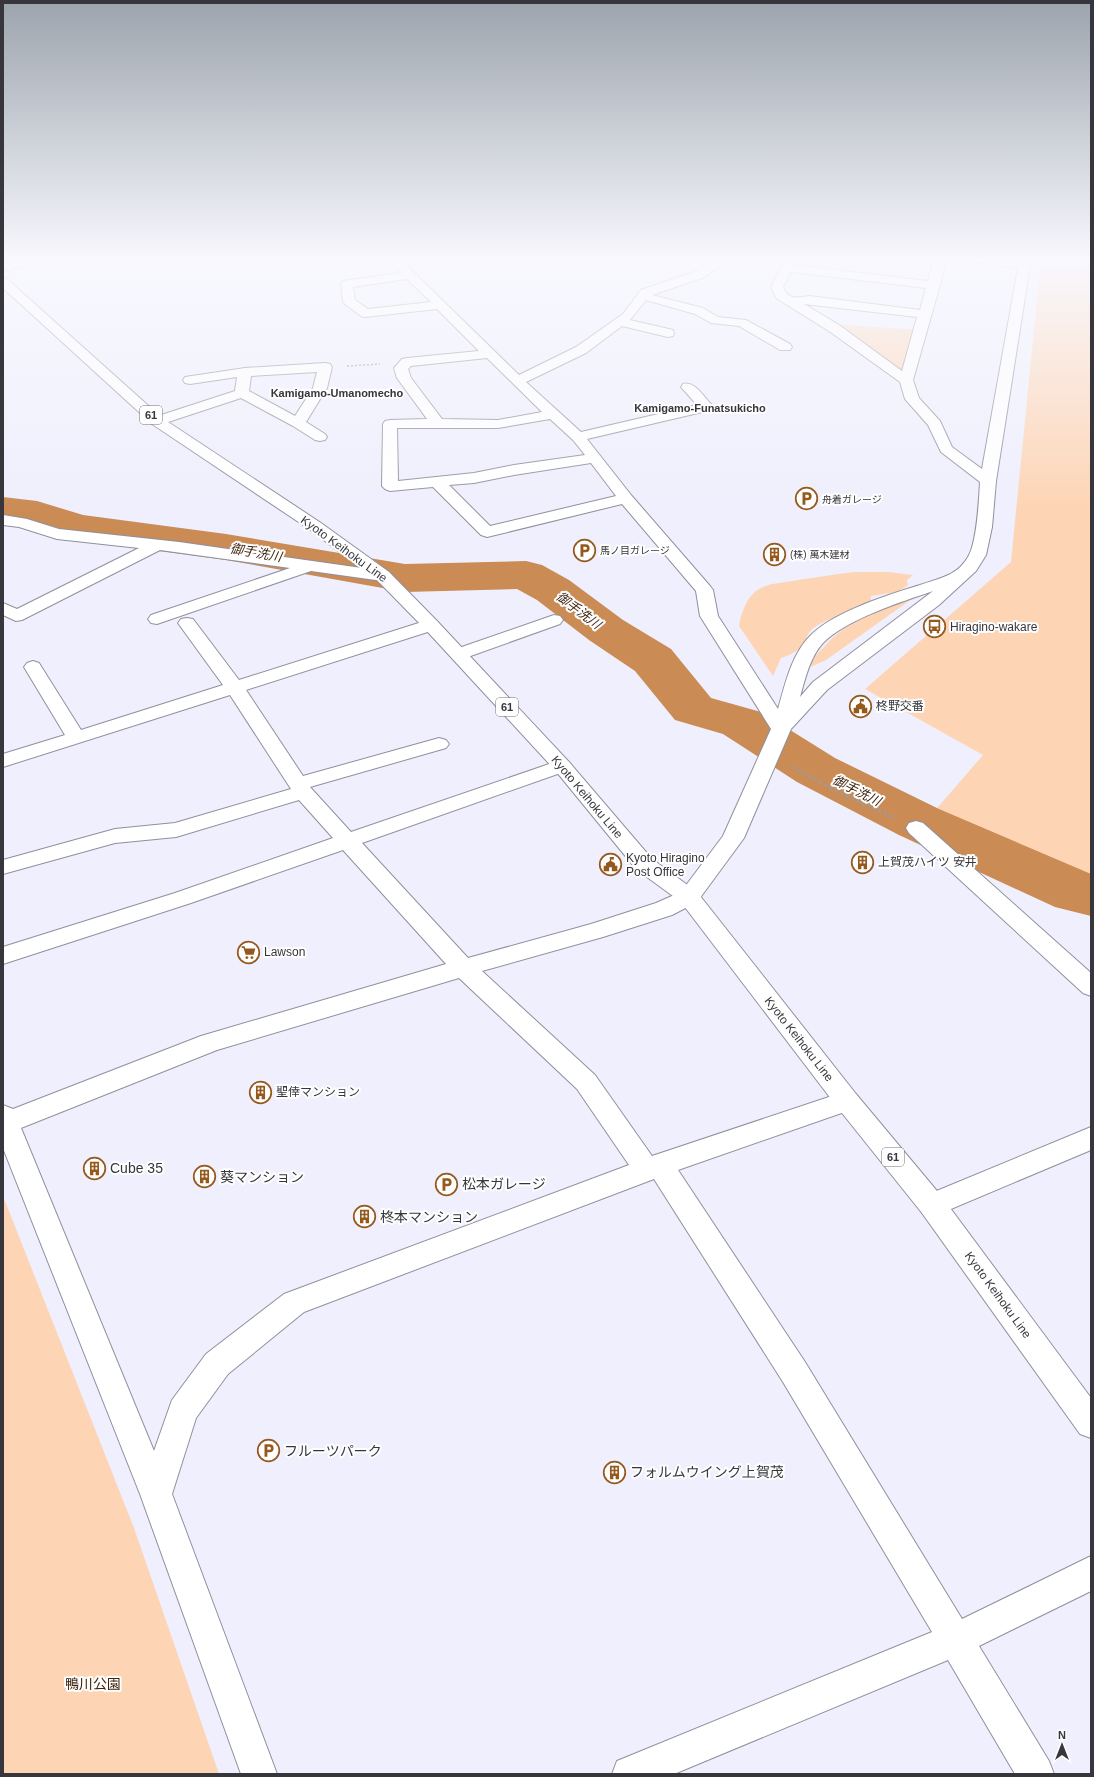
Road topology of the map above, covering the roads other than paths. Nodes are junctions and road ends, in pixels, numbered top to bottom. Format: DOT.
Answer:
graph roads {
  1 [pos="69,342"];
  2 [pos="477,342"];
  3 [pos="593,342"];
  4 [pos="775,342"];
  5 [pos="853,342"];
  6 [pos="916,342"];
  7 [pos="1011,342"];
  8 [pos="786,348"];
  9 [pos="490,354"];
  10 [pos="245,372"];
  11 [pos="190,380"];
  12 [pos="906,380"];
  13 [pos="517,381"];
  14 [pos="688,387"];
  15 [pos="242,393"];
  16 [pos="554,414"];
  17 [pos="157,421"];
  18 [pos="298,423"];
  19 [pos="438,423"];
  20 [pos="320,437"];
  21 [pos="578,437"];
  22 [pos="595,458"];
  23 [pos="988,481"];
  24 [pos="437,482"];
  25 [pos="626,498"];
  26 [pos="3,520"];
  27 [pos="157,545"];
  28 [pos="308,567"];
  29 [pos="383,576"];
  30 [pos="959,578"];
  31 [pos="3,608"];
  32 [pos="156,619"];
  33 [pos="554,620"];
  34 [pos="187,623"];
  35 [pos="431,625"];
  36 [pos="459,654"];
  37 [pos="33,667"];
  38 [pos="235,688"];
  39 [pos="781,729"];
  40 [pos="76,738"];
  41 [pos="439,744"];
  42 [pos="3,760"];
  43 [pos="562,766"];
  44 [pos="300,788"];
  45 [pos="916,828"];
  46 [pos="346,840"];
  47 [pos="3,867"];
  48 [pos="689,897"];
  49 [pos="3,956"];
  50 [pos="463,968"];
  51 [pos="1091,987"];
  52 [pos="847,1101"];
  53 [pos="4,1119"];
  54 [pos="1091,1138"];
  55 [pos="654,1167"];
  56 [pos="932,1205"];
  57 [pos="1091,1423"];
  58 [pos="156,1494"];
  59 [pos="1091,1573"];
  60 [pos="955,1640"];
  61 [pos="259,1774"];
  62 [pos="630,1774"];
  63 [pos="1036,1774"];
  1 -- 17 [label="street, Kyoto Keihoku Line / 61"];
  2 -- 9 [label="street"];
  3 -- 13 [label="street"];
  4 -- 8 [label="street"];
  5 -- 12 [label="street"];
  6 -- 12 [label="street"];
  7 -- 23 [label="street"];
  9 -- 13 [label="street"];
  9 -- 19 [label="street"];
  10 -- 11 [label="street"];
  10 -- 15 [label="street"];
  10 -- 18 [label="street"];
  12 -- 23 [label="street"];
  13 -- 16 [label="street"];
  14 -- 21 [label="street"];
  15 -- 17 [label="street"];
  15 -- 18 [label="street"];
  16 -- 19 [label="street"];
  16 -- 21 [label="street"];
  17 -- 29 [label="street, Kyoto Keihoku Line / 61"];
  18 -- 20 [label="street"];
  19 -- 24 [label="street"];
  21 -- 22 [label="street"];
  22 -- 24 [label="street"];
  22 -- 25 [label="street"];
  23 -- 30 [label="street"];
  24 -- 25 [label="street"];
  25 -- 39 [label="street"];
  26 -- 27 [label="street"];
  27 -- 28 [label="street"];
  27 -- 31 [label="street"];
  28 -- 29 [label="street"];
  28 -- 32 [label="street"];
  29 -- 35 [label="street, Kyoto Keihoku Line / 61"];
  30 -- 39 [label="street"];
  30 -- 39 [label="street"];
  33 -- 36 [label="street"];
  34 -- 38 [label="street"];
  35 -- 36 [label="street, Kyoto Keihoku Line / 61"];
  35 -- 38 [label="street"];
  36 -- 43 [label="street, Kyoto Keihoku Line / 61"];
  37 -- 40 [label="street"];
  38 -- 40 [label="street"];
  38 -- 44 [label="street"];
  39 -- 48 [label="street"];
  40 -- 42 [label="street"];
  41 -- 44 [label="street"];
  43 -- 46 [label="street"];
  43 -- 48 [label="street, Kyoto Keihoku Line / 61"];
  44 -- 46 [label="street"];
  44 -- 47 [label="street"];
  45 -- 51 [label="street"];
  46 -- 49 [label="street"];
  46 -- 50 [label="street"];
  48 -- 50 [label="street"];
  48 -- 52 [label="street, Kyoto Keihoku Line / 61"];
  50 -- 53 [label="street"];
  50 -- 55 [label="street"];
  52 -- 55 [label="street"];
  52 -- 56 [label="street, Kyoto Keihoku Line / 61"];
  53 -- 58 [label="street"];
  54 -- 56 [label="street"];
  55 -- 58 [label="street"];
  55 -- 60 [label="street"];
  56 -- 57 [label="street, Kyoto Keihoku Line / 61"];
  58 -- 61 [label="street"];
  59 -- 60 [label="street"];
  60 -- 62 [label="street"];
  60 -- 63 [label="street"];
}
